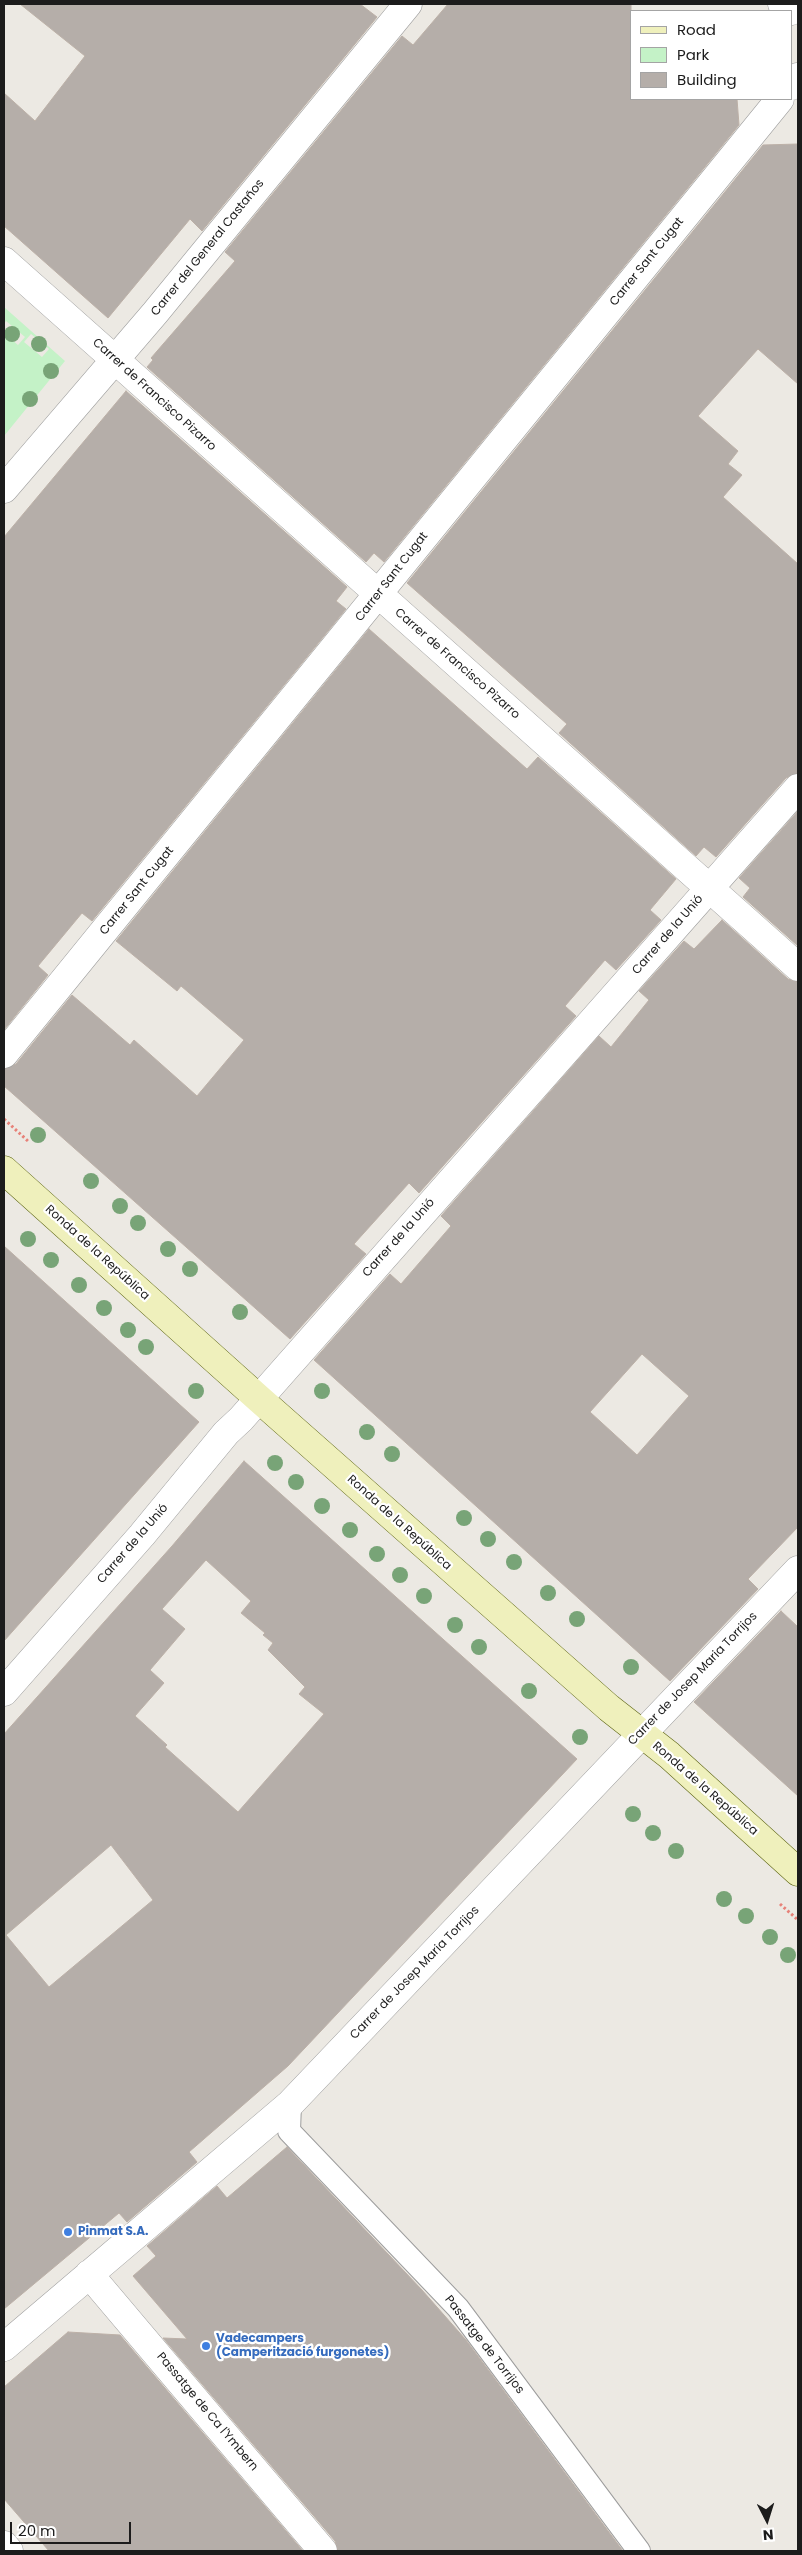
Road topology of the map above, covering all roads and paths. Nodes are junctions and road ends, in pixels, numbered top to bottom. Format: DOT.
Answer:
graph roads {
  1 [pos="408,4"];
  2 [pos="779,100"];
  3 [pos="4,261"];
  4 [pos="113,359"];
  5 [pos="4,489"];
  6 [pos="379,595"];
  7 [pos="798,788"];
  8 [pos="709,888"];
  9 [pos="798,967"];
  10 [pos="4,1054"];
  11 [pos="4,1170"];
  12 [pos="258,1398"];
  13 [pos="798,1570"];
  14 [pos="4,1692"];
  15 [pos="641,1734"];
  16 [pos="798,1872"];
  17 [pos="290,2104"];
  18 [pos="90,2274"];
  19 [pos="4,2348"];
  20 [pos="4,2545"];
  21 [pos="9,2551"];
  22 [pos="324,2551"];
  23 [pos="639,2551"];
  1 -- 4 [label="street, Carrer del General Castaños"];
  2 -- 6 [label="street, Carrer Sant Cugat"];
  3 -- 4 [label="street, Carrer de Francisco Pizarro"];
  4 -- 5 [label="street, Carrer del General Castaños"];
  4 -- 6 [label="street, Carrer de Francisco Pizarro"];
  6 -- 8 [label="street, Carrer de Francisco Pizarro"];
  6 -- 10 [label="street, Carrer Sant Cugat"];
  7 -- 8 [label="street, Carrer de la Unió"];
  8 -- 9 [label="street, Carrer de Francisco Pizarro"];
  8 -- 12 [label="street, Carrer de la Unió"];
  11 -- 12 [label="street, Ronda de la República"];
  12 -- 14 [label="street, Carrer de la Unió"];
  12 -- 15 [label="street, Ronda de la República"];
  13 -- 15 [label="street, Carrer de Josep Maria Torrijos"];
  15 -- 16 [label="street, Ronda de la República"];
  15 -- 17 [label="street, Carrer de Josep Maria Torrijos"];
  17 -- 18 [label="street, Carrer de Josep Maria Torrijos"];
  17 -- 23 [label="lane, Passatge de Torrijos"];
  18 -- 19 [label="street, Carrer de Josep Maria Torrijos"];
  18 -- 22 [label="street, Passatge de Ca l'Ymbern"];
  20 -- 21 [label="street"];
}
